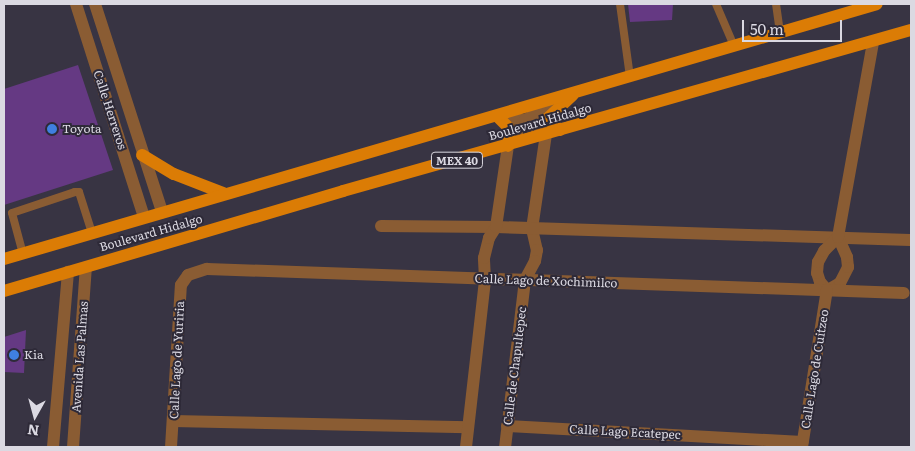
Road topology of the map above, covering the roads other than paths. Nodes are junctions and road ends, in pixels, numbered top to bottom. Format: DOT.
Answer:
graph roads {
  1 [pos="76,4"];
  2 [pos="95,4"];
  3 [pos="620,4"];
  4 [pos="716,4"];
  5 [pos="776,4"];
  6 [pos="877,4"];
  7 [pos="911,30"];
  8 [pos="780,32"];
  9 [pos="873,42"];
  10 [pos="734,46"];
  11 [pos="630,77"];
  12 [pos="575,93"];
  13 [pos="497,116"];
  14 [pos="525,120"];
  15 [pos="560,130"];
  16 [pos="546,134"];
  17 [pos="508,146"];
  18 [pos="142,155"];
  19 [pos="223,194"];
  20 [pos="162,212"];
  21 [pos="144,217"];
  22 [pos="381,226"];
  23 [pos="496,226"];
  24 [pos="532,229"];
  25 [pos="92,233"];
  26 [pos="838,237"];
  27 [pos="910,240"];
  28 [pos="22,254"];
  29 [pos="4,259"];
  30 [pos="86,266"];
  31 [pos="68,272"];
  32 [pos="188,275"];
  33 [pos="485,279"];
  34 [pos="526,280"];
  35 [pos="827,290"];
  36 [pos="4,291"];
  37 [pos="904,293"];
  38 [pos="64,321"];
  39 [pos="82,322"];
  40 [pos="173,421"];
  41 [pos="507,426"];
  42 [pos="468,427"];
  43 [pos="803,444"];
  44 [pos="54,447"];
  45 [pos="73,447"];
  46 [pos="171,447"];
  47 [pos="466,447"];
  48 [pos="504,447"];
  1 -- 21 [label="street, Calle Herreros"];
  2 -- 18 [label="street, Calle Herreros"];
  3 -- 11 [label="lane"];
  4 -- 10 [label="lane"];
  5 -- 8 [label="lane"];
  6 -- 8 [label="main road, Boulevard Hidalgo / MEX 40"];
  7 -- 9 [label="main road, Boulevard Hidalgo / MEX 40"];
  8 -- 10 [label="main road, Boulevard Hidalgo / MEX 40"];
  9 -- 15 [label="main road, Boulevard Hidalgo / MEX 40"];
  9 -- 26 [label="street"];
  10 -- 11 [label="main road, Boulevard Hidalgo / MEX 40"];
  11 -- 12 [label="main road, Boulevard Hidalgo / MEX 40"];
  12 -- 13 [label="main road, Boulevard Hidalgo / MEX 40"];
  12 -- 14 [label="street"];
  12 -- 15 [label="main road"];
  13 -- 14 [label="street"];
  13 -- 17 [label="main road"];
  13 -- 19 [label="main road, Boulevard Hidalgo / MEX 40"];
  14 -- 16 [label="street"];
  14 -- 17 [label="street"];
  15 -- 16 [label="main road, Boulevard Hidalgo / MEX 40"];
  16 -- 17 [label="main road, Boulevard Hidalgo / MEX 40"];
  16 -- 24 [label="street, Calle de Chapultepec"];
  17 -- 23 [label="street"];
  17 -- 30 [label="main road, Boulevard Hidalgo / MEX 40"];
  18 -- 19 [label="main road"];
  18 -- 20 [label="street, Calle Herreros"];
  19 -- 20 [label="main road, Boulevard Hidalgo / MEX 40"];
  20 -- 21 [label="main road, Boulevard Hidalgo / MEX 40"];
  21 -- 25 [label="main road, Boulevard Hidalgo / MEX 40"];
  22 -- 23 [label="street"];
  23 -- 24 [label="street"];
  23 -- 33 [label="street"];
  24 -- 26 [label="street"];
  24 -- 34 [label="street, Calle de Chapultepec"];
  25 -- 28 [label="main road, Boulevard Hidalgo / MEX 40"];
  25 -- 28 [label="lane"];
  26 -- 27 [label="street"];
  26 -- 35 [label="street"];
  26 -- 35 [label="street"];
  28 -- 29 [label="main road, Boulevard Hidalgo / MEX 40"];
  30 -- 31 [label="main road, Boulevard Hidalgo / MEX 40"];
  30 -- 39 [label="street, Avenida Las Palmas"];
  31 -- 36 [label="main road, Boulevard Hidalgo / MEX 40"];
  31 -- 38 [label="street, Avenida Las Palmas"];
  32 -- 33 [label="street, Calle Lago de Xochimilco"];
  32 -- 40 [label="street, Calle Lago de Yuriria"];
  33 -- 34 [label="street, Calle Lago de Xochimilco"];
  33 -- 42 [label="street"];
  34 -- 35 [label="street, Calle Lago de Xochimilco"];
  34 -- 41 [label="street, Calle de Chapultepec"];
  35 -- 37 [label="street, Calle Lago de Xochimilco"];
  35 -- 43 [label="street, Calle Lago de Cuitzeo"];
  38 -- 39 [label="street"];
  38 -- 44 [label="street, Avenida Las Palmas"];
  39 -- 45 [label="street, Avenida Las Palmas"];
  40 -- 42 [label="street"];
  40 -- 46 [label="street, Calle Lago de Yuriria"];
  41 -- 43 [label="street, Calle Lago Ecatepec"];
  41 -- 48 [label="street, Calle de Chapultepec"];
  42 -- 47 [label="street"];
}
